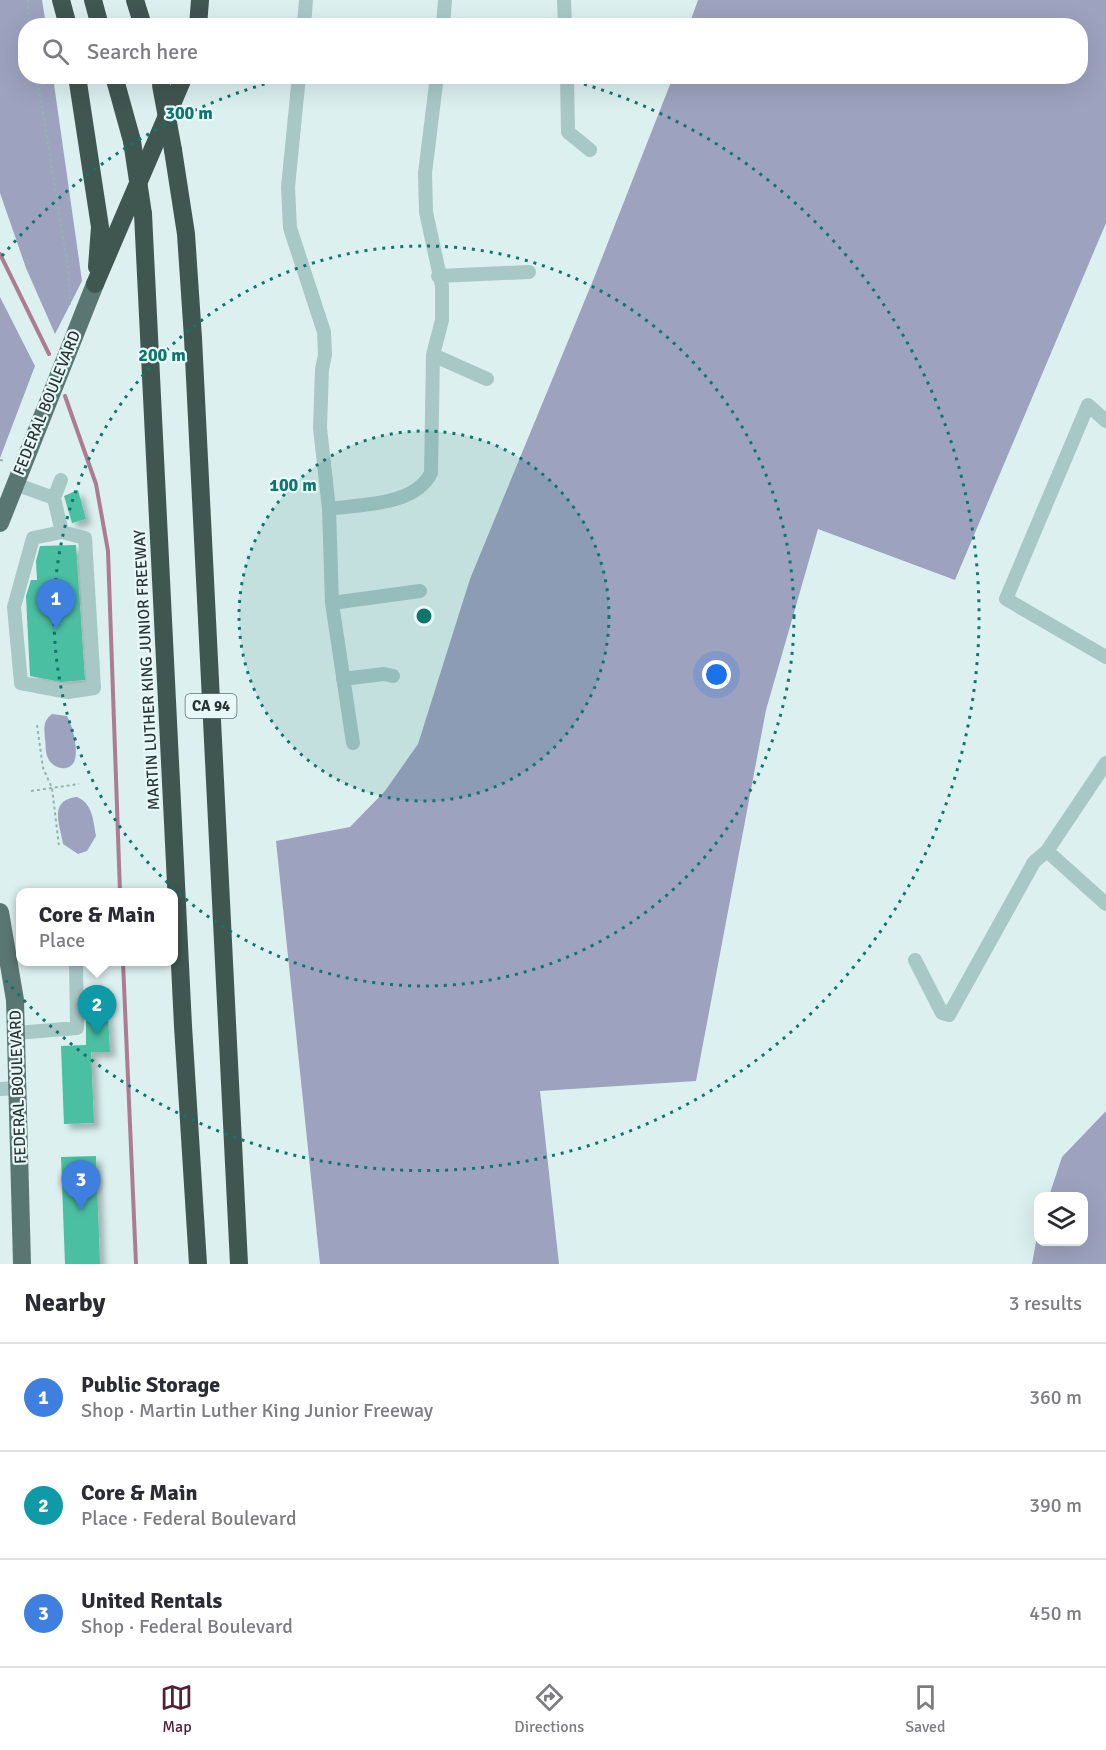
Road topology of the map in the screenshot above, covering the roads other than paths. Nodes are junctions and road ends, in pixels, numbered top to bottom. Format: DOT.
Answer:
graph roads {
  1 [pos="61,0"];
  2 [pos="93,0"];
  3 [pos="135,0"];
  4 [pos="200,0"];
  5 [pos="306,0"];
  6 [pos="445,0"];
  7 [pos="564,0"];
  8 [pos="66,18"];
  9 [pos="98,18"];
  10 [pos="141,18"];
  11 [pos="199,18"];
  12 [pos="305,18"];
  13 [pos="444,18"];
  14 [pos="565,18"];
  15 [pos="78,84"];
  16 [pos="116,84"];
  17 [pos="161,84"];
  18 [pos="181,84"];
  19 [pos="298,84"];
  20 [pos="436,84"];
  21 [pos="567,84"];
  22 [pos="590,150"];
  23 [pos="529,272"];
  24 [pos="438,276"];
  25 [pos="95,284"];
  26 [pos="433,355"];
  27 [pos="487,379"];
  28 [pos="1106,421"];
  29 [pos="61,480"];
  30 [pos="15,484"];
  31 [pos="54,498"];
  32 [pos="329,509"];
  33 [pos="0,523"];
  34 [pos="62,532"];
  35 [pos="420,591"];
  36 [pos="332,603"];
  37 [pos="1106,657"];
  38 [pos="393,676"];
  39 [pos="343,679"];
  40 [pos="353,743"];
  41 [pos="1106,764"];
  42 [pos="1047,851"];
  43 [pos="176,888"];
  44 [pos="1106,904"];
  45 [pos="0,912"];
  46 [pos="178,924"];
  47 [pos="4,956"];
  48 [pos="915,960"];
  49 [pos="76,966"];
  50 [pos="16,1033"];
  51 [pos="9,1088"];
  52 [pos="22,1264"];
  53 [pos="198,1264"];
  54 [pos="239,1264"];
  1 -- 8 [label="highway"];
  2 -- 9 [label="highway"];
  3 -- 10 [label="highway"];
  4 -- 11 [label="highway"];
  5 -- 12 [label="street"];
  6 -- 13 [label="street"];
  7 -- 14 [label="street"];
  15 -- 25 [label="highway"];
  16 -- 43 [label="highway, MARTIN LUTHER KING JUNIOR FREEWAY / CA 94, bridge"];
  17 -- 54 [label="highway, CA 94, bridge"];
  18 -- 25 [label="highway"];
  19 -- 32 [label="street"];
  20 -- 24 [label="street"];
  21 -- 22 [label="street"];
  23 -- 24 [label="street"];
  24 -- 26 [label="street"];
  25 -- 30 [label="main road, FEDERAL BOULEVARD"];
  26 -- 27 [label="street"];
  26 -- 32 [label="street"];
  28 -- 37 [label="street"];
  29 -- 31 [label="street"];
  30 -- 31 [label="street"];
  30 -- 33 [label="main road, FEDERAL BOULEVARD"];
  31 -- 34 [label="street"];
  32 -- 36 [label="street"];
  34 -- 34 [label="street"];
  35 -- 36 [label="street"];
  36 -- 39 [label="street"];
  38 -- 39 [label="street"];
  39 -- 40 [label="street"];
  41 -- 42 [label="street"];
  42 -- 44 [label="street"];
  42 -- 48 [label="street"];
  45 -- 47 [label="main road, FEDERAL BOULEVARD"];
  46 -- 53 [label="highway, MARTIN LUTHER KING JUNIOR FREEWAY / CA 94, bridge"];
  47 -- 50 [label="main road, FEDERAL BOULEVARD"];
  49 -- 50 [label="street"];
  50 -- 51 [label="main road, FEDERAL BOULEVARD"];
  51 -- 52 [label="main road, FEDERAL BOULEVARD"];
}
